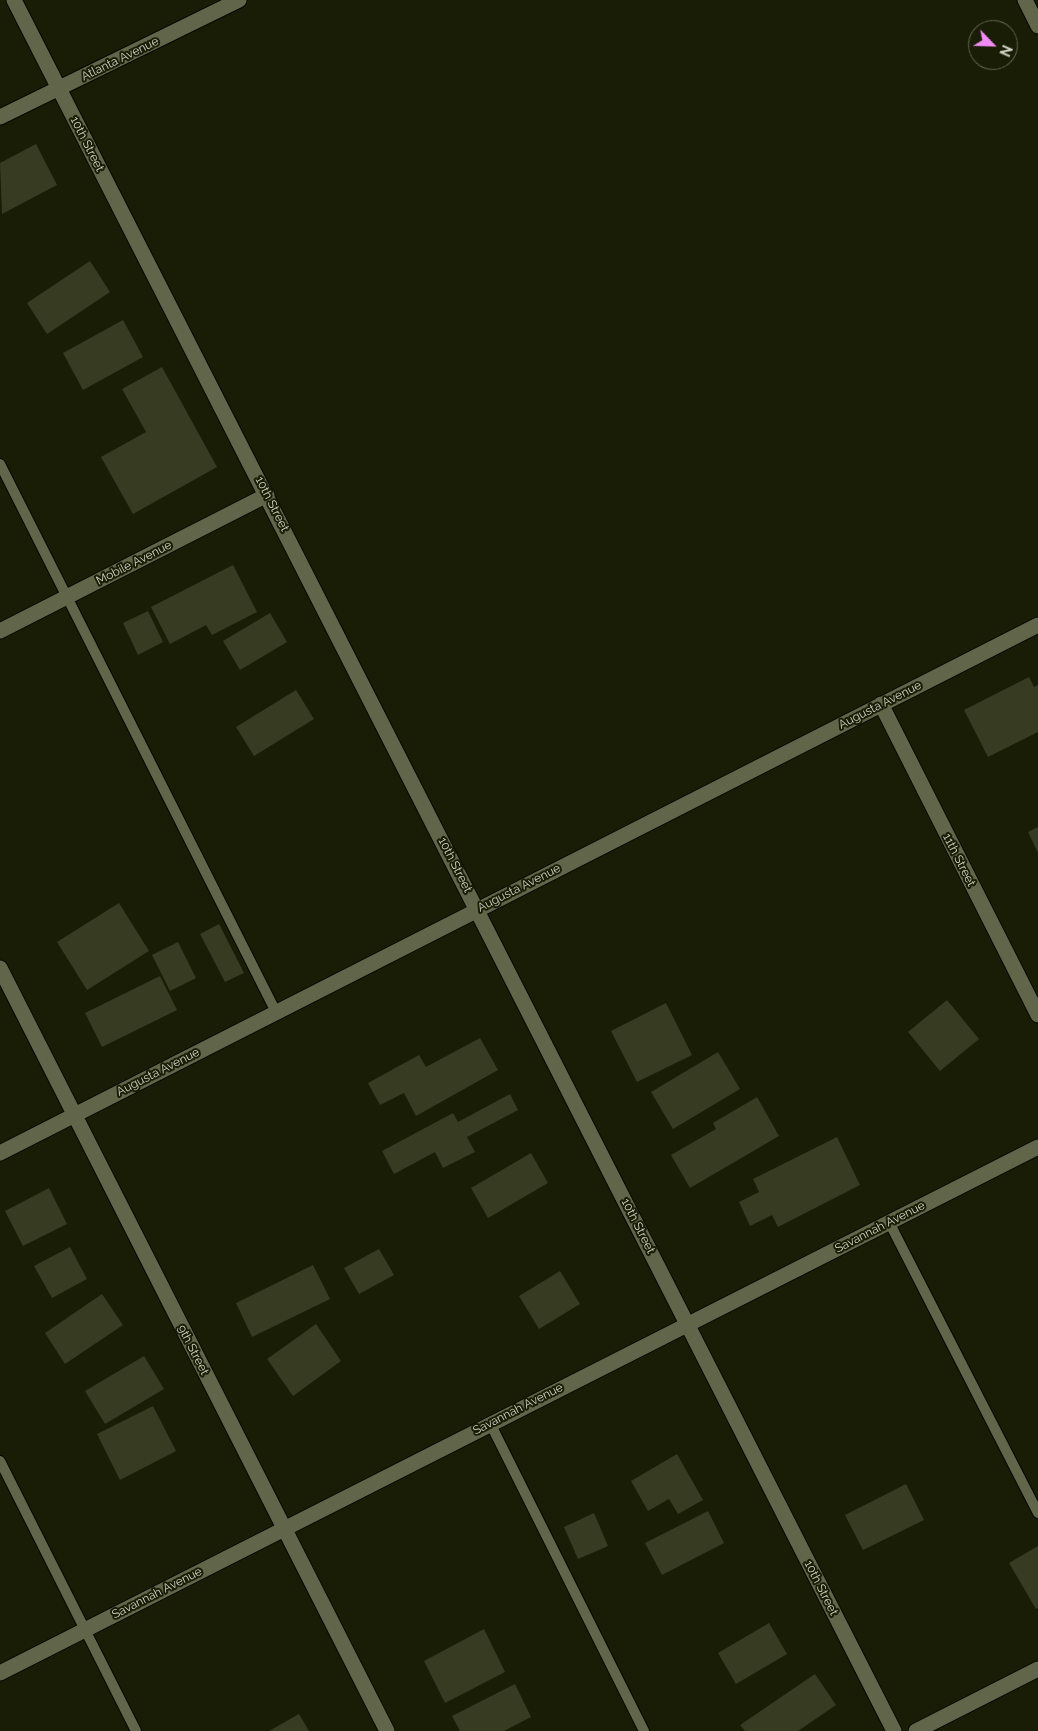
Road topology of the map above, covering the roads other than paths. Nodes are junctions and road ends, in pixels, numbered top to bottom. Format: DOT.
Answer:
graph roads {
  1 [pos="14,0"];
  2 [pos="239,0"];
  3 [pos="1025,0"];
  4 [pos="1038,26"];
  5 [pos="58,89"];
  6 [pos="0,117"];
  7 [pos="0,464"];
  8 [pos="267,495"];
  9 [pos="68,597"];
  10 [pos="1038,625"];
  11 [pos="0,631"];
  12 [pos="881,704"];
  13 [pos="477,909"];
  14 [pos="0,968"];
  15 [pos="276,1012"];
  16 [pos="1038,1015"];
  17 [pos="74,1115"];
  18 [pos="1038,1147"];
  19 [pos="0,1153"];
  20 [pos="889,1222"];
  21 [pos="687,1323"];
  22 [pos="490,1423"];
  23 [pos="0,1461"];
  24 [pos="1038,1513"];
  25 [pos="284,1528"];
  26 [pos="85,1630"];
  27 [pos="1038,1669"];
  28 [pos="0,1673"];
  29 [pos="136,1731"];
  30 [pos="387,1731"];
  31 [pos="644,1731"];
  32 [pos="894,1731"];
  33 [pos="916,1731"];
  1 -- 5 [label="street, 10th Street"];
  2 -- 5 [label="street, Atlanta Avenue"];
  3 -- 4 [label="street"];
  5 -- 6 [label="street, Atlanta Avenue"];
  5 -- 8 [label="street, 10th Street"];
  7 -- 9 [label="lane"];
  8 -- 9 [label="street, Mobile Avenue"];
  8 -- 13 [label="street, 10th Street"];
  9 -- 11 [label="street, Mobile Avenue"];
  9 -- 15 [label="lane"];
  10 -- 12 [label="street, Augusta Avenue"];
  12 -- 13 [label="street, Augusta Avenue"];
  12 -- 16 [label="street, 11th Street"];
  13 -- 15 [label="street, Augusta Avenue"];
  13 -- 21 [label="street, 10th Street"];
  14 -- 17 [label="street, 9th Street"];
  15 -- 17 [label="street, Augusta Avenue"];
  17 -- 19 [label="street, Augusta Avenue"];
  17 -- 25 [label="street, 9th Street"];
  18 -- 20 [label="street, Savannah Avenue"];
  20 -- 21 [label="street, Savannah Avenue"];
  20 -- 24 [label="lane"];
  21 -- 22 [label="street, Savannah Avenue"];
  21 -- 32 [label="street, 10th Street"];
  22 -- 25 [label="street, Savannah Avenue"];
  22 -- 31 [label="lane"];
  23 -- 26 [label="lane"];
  25 -- 26 [label="street, Savannah Avenue"];
  25 -- 30 [label="street, 9th Street"];
  26 -- 28 [label="street, Savannah Avenue"];
  26 -- 29 [label="lane"];
  27 -- 33 [label="street"];
}
